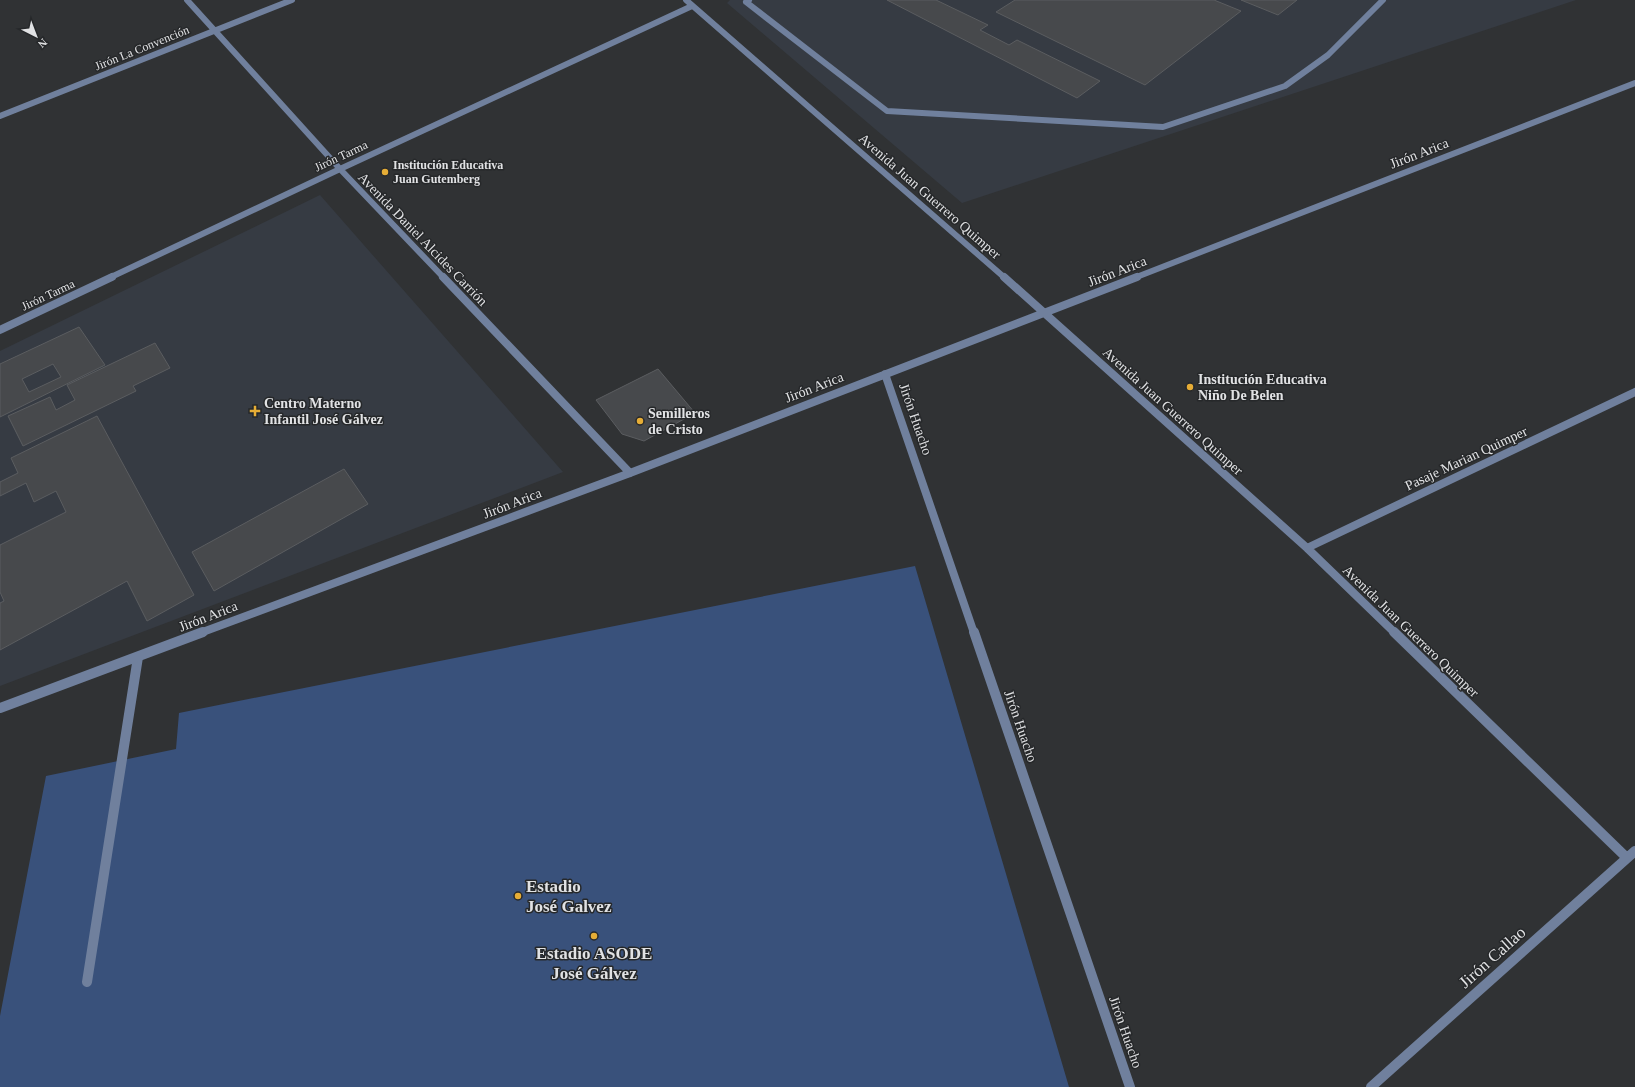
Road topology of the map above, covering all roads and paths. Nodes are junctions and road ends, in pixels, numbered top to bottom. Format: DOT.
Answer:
graph roads {
  1 [pos="188,0"];
  2 [pos="292,0"];
  3 [pos="686,0"];
  4 [pos="749,0"];
  5 [pos="1383,0"];
  6 [pos="692,6"];
  7 [pos="215,30"];
  8 [pos="1635,83"];
  9 [pos="0,116"];
  10 [pos="340,169"];
  11 [pos="1045,313"];
  12 [pos="0,330"];
  13 [pos="885,374"];
  14 [pos="1635,392"];
  15 [pos="630,472"];
  16 [pos="1308,548"];
  17 [pos="138,657"];
  18 [pos="0,708"];
  19 [pos="1635,851"];
  20 [pos="1627,858"];
  21 [pos="87,982"];
  22 [pos="1130,1087"];
  23 [pos="1370,1087"];
  1 -- 7 [label="street, Avenida Daniel Alcides Carrión"];
  2 -- 7 [label="street, Jirón La Convención"];
  3 -- 6 [label="street, Avenida Juan Guerrero Quimper"];
  4 -- 5 [label="street"];
  6 -- 10 [label="street, Jirón Tarma"];
  6 -- 11 [label="street, Avenida Juan Guerrero Quimper"];
  7 -- 9 [label="street, Jirón La Convención"];
  7 -- 10 [label="street, Avenida Daniel Alcides Carrión"];
  8 -- 11 [label="street, Jirón Arica"];
  10 -- 12 [label="street, Jirón Tarma"];
  10 -- 15 [label="street, Avenida Daniel Alcides Carrión"];
  11 -- 13 [label="street, Jirón Arica"];
  11 -- 16 [label="street, Avenida Juan Guerrero Quimper"];
  13 -- 15 [label="street, Jirón Arica"];
  13 -- 22 [label="street, Jirón Huacho"];
  14 -- 16 [label="street, Pasaje Marian Quimper"];
  15 -- 17 [label="street, Jirón Arica"];
  16 -- 20 [label="street, Avenida Juan Guerrero Quimper"];
  17 -- 18 [label="street, Jirón Arica"];
  17 -- 21 [label="street"];
  19 -- 20 [label="street, Jirón Callao"];
  20 -- 23 [label="street, Jirón Callao"];
}
